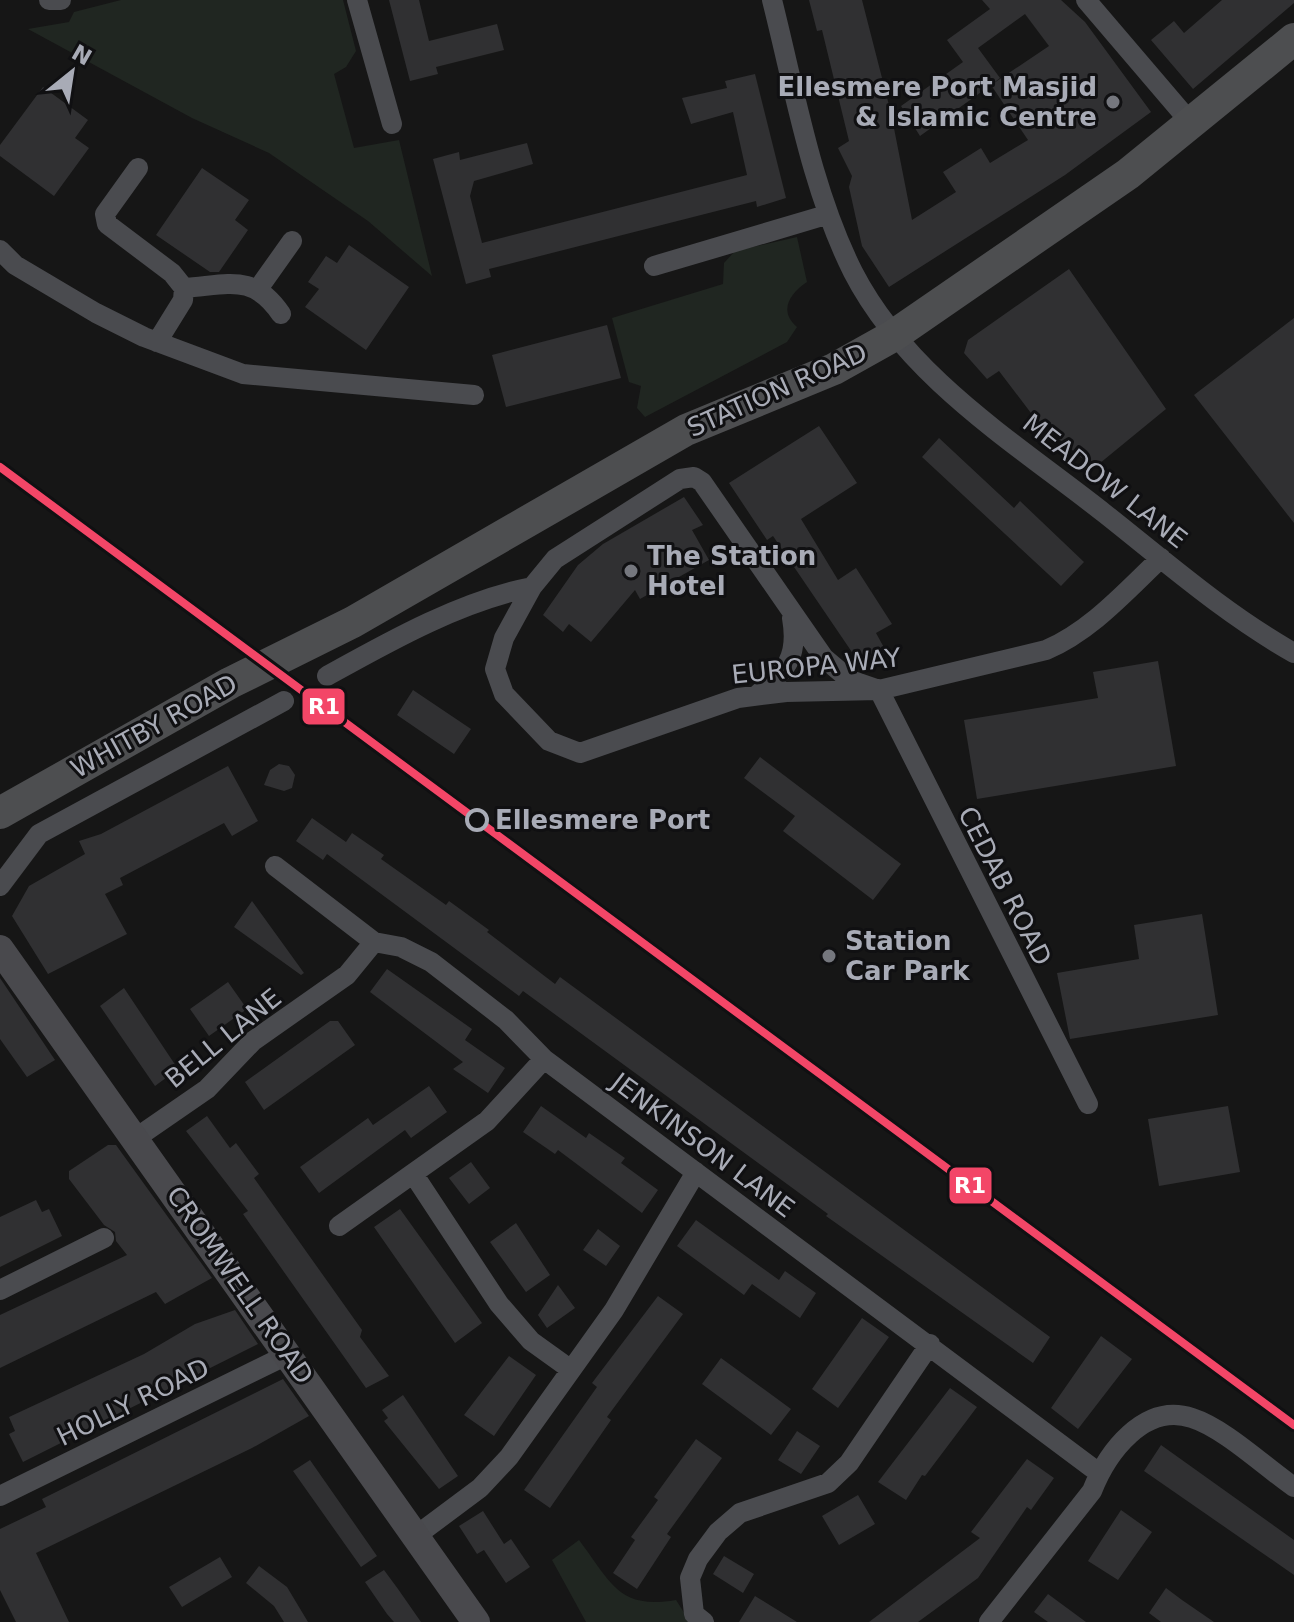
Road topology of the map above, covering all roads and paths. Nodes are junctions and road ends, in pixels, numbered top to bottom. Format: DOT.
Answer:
graph roads {
  1 [pos="49,0"];
  2 [pos="61,0"];
  3 [pos="357,0"];
  4 [pos="772,0"];
  5 [pos="1086,0"];
  6 [pos="1294,39"];
  7 [pos="1191,123"];
  8 [pos="392,124"];
  9 [pos="138,168"];
  10 [pos="826,215"];
  11 [pos="292,241"];
  12 [pos="0,250"];
  13 [pos="654,266"];
  14 [pos="184,288"];
  15 [pos="258,289"];
  16 [pos="281,314"];
  17 [pos="893,336"];
  18 [pos="157,342"];
  19 [pos="474,395"];
  20 [pos="1161,558"];
  21 [pos="532,587"];
  22 [pos="791,614"];
  23 [pos="353,622"];
  24 [pos="1294,653"];
  25 [pos="327,676"];
  26 [pos="879,690"];
  27 [pos="756,695"];
  28 [pos="284,701"];
  29 [pos="549,741"];
  30 [pos="0,813"];
  31 [pos="275,866"];
  32 [pos="0,886"];
  33 [pos="374,942"];
  34 [pos="0,949"];
  35 [pos="544,1059"];
  36 [pos="1088,1104"];
  37 [pos="136,1138"];
  38 [pos="696,1172"];
  39 [pos="414,1175"];
  40 [pos="339,1226"];
  41 [pos="104,1238"];
  42 [pos="0,1290"];
  43 [pos="930,1344"];
  44 [pos="289,1354"];
  45 [pos="570,1369"];
  46 [pos="1099,1473"];
  47 [pos="1294,1487"];
  48 [pos="0,1496"];
  49 [pos="417,1535"];
  50 [pos="476,1622"];
  51 [pos="704,1622"];
  52 [pos="989,1622"];
  1 -- 2 [label="street"];
  3 -- 8 [label="street"];
  4 -- 10 [label="street, MEADOW LANE"];
  5 -- 7 [label="street"];
  6 -- 7 [label="main road, STATION ROAD"];
  7 -- 17 [label="main road, STATION ROAD"];
  9 -- 14 [label="street"];
  10 -- 13 [label="street"];
  10 -- 17 [label="street, MEADOW LANE"];
  11 -- 15 [label="street"];
  12 -- 18 [label="street"];
  14 -- 15 [label="street"];
  14 -- 18 [label="street"];
  15 -- 16 [label="street"];
  17 -- 20 [label="street, MEADOW LANE"];
  17 -- 23 [label="main road, STATION ROAD"];
  18 -- 19 [label="street"];
  20 -- 24 [label="street, MEADOW LANE"];
  20 -- 26 [label="street, EUROPA WAY"];
  21 -- 22 [label="street, STATION ROAD"];
  21 -- 25 [label="street"];
  21 -- 29 [label="street, STATION ROAD"];
  22 -- 26 [label="street"];
  22 -- 27 [label="street"];
  23 -- 30 [label="main road, WHITBY ROAD"];
  26 -- 27 [label="street, EUROPA WAY"];
  26 -- 36 [label="street, CEDAB ROAD"];
  27 -- 29 [label="street, EUROPA WAY"];
  28 -- 32 [label="street, WHITBY ROAD"];
  31 -- 33 [label="street, JENKINSON LANE"];
  33 -- 35 [label="street, JENKINSON LANE"];
  33 -- 37 [label="street, BELL LANE"];
  34 -- 37 [label="street, CROMWELL ROAD"];
  35 -- 38 [label="street, JENKINSON LANE"];
  35 -- 39 [label="street"];
  37 -- 44 [label="street, CROMWELL ROAD"];
  38 -- 43 [label="street, JENKINSON LANE"];
  38 -- 45 [label="street"];
  39 -- 40 [label="street"];
  39 -- 45 [label="street"];
  41 -- 42 [label="street"];
  43 -- 46 [label="street, JENKINSON LANE"];
  43 -- 51 [label="street"];
  44 -- 48 [label="street, HOLLY ROAD"];
  44 -- 49 [label="street, CROMWELL ROAD"];
  45 -- 49 [label="street"];
  46 -- 47 [label="street"];
  46 -- 52 [label="street"];
  49 -- 50 [label="street, CROMWELL ROAD"];
}
